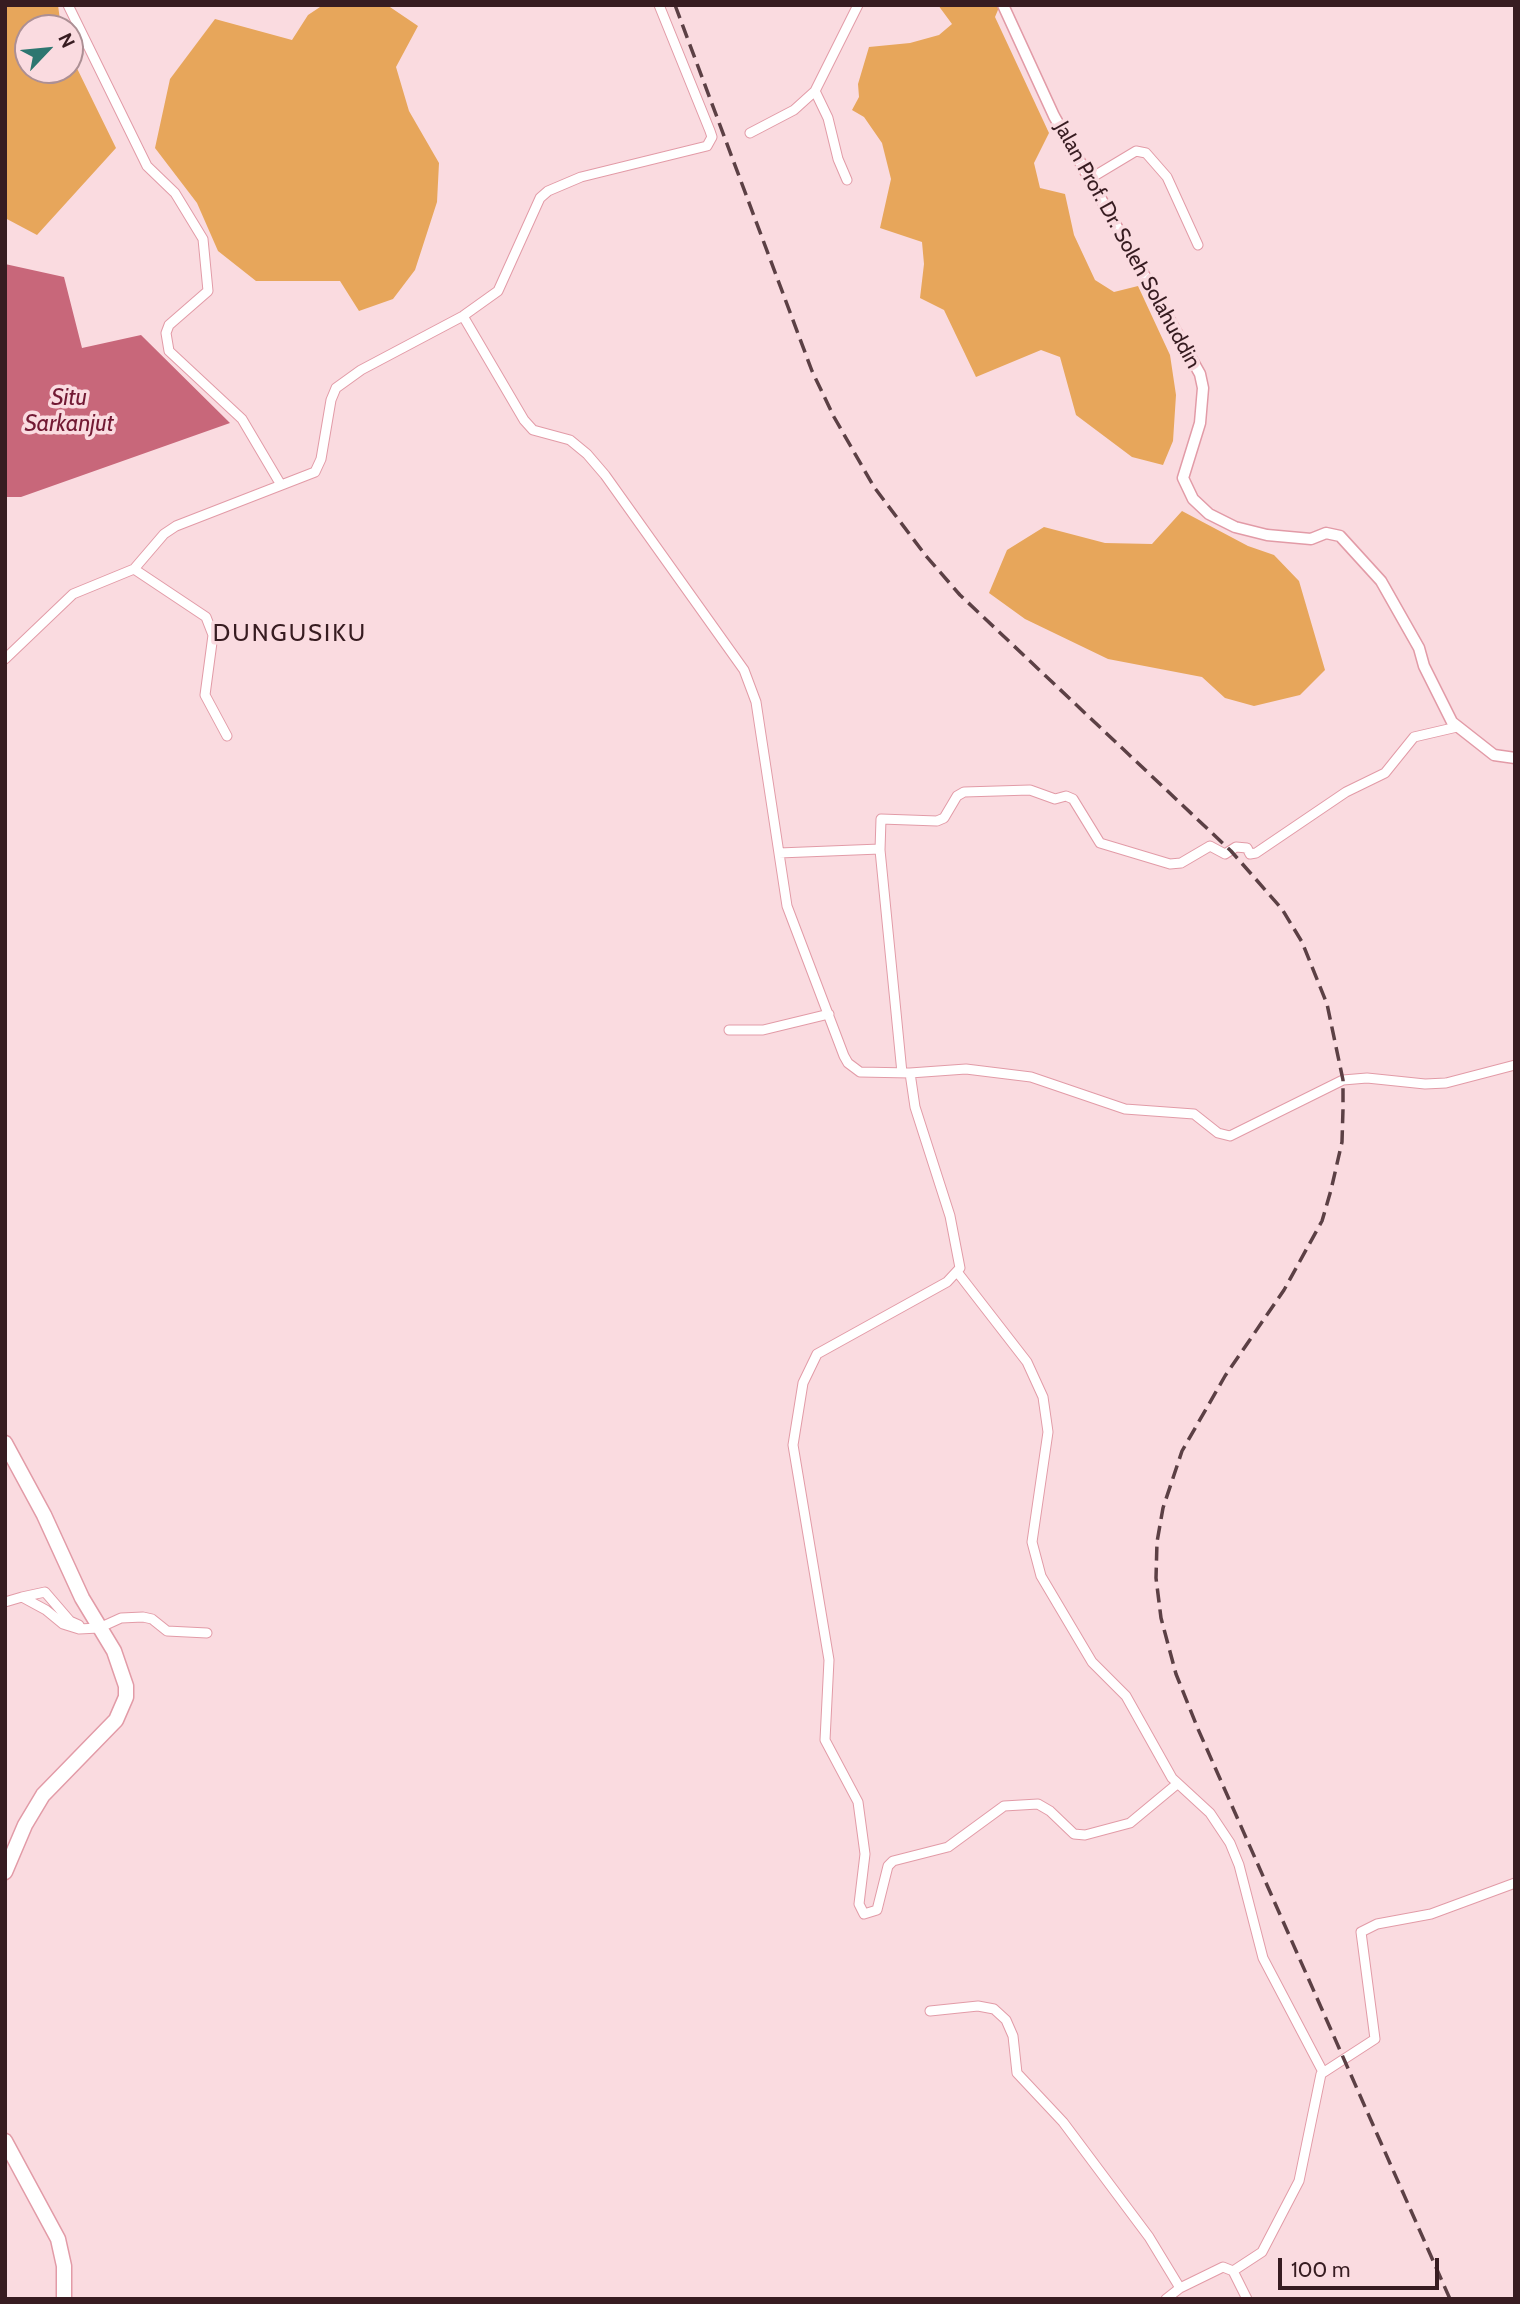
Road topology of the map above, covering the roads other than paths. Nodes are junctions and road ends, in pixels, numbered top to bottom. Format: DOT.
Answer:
graph roads {
  1 [pos="68,5"];
  2 [pos="659,5"];
  3 [pos="858,5"];
  4 [pos="1003,5"];
  5 [pos="815,91"];
  6 [pos="750,133"];
  7 [pos="1091,178"];
  8 [pos="847,180"];
  9 [pos="1198,245"];
  10 [pos="463,316"];
  11 [pos="281,485"];
  12 [pos="134,569"];
  13 [pos="5,659"];
  14 [pos="1457,727"];
  15 [pos="226,736"];
  16 [pos="1515,758"];
  17 [pos="880,849"];
  18 [pos="779,853"];
  19 [pos="829,1014"];
  20 [pos="729,1030"];
  21 [pos="1515,1065"];
  22 [pos="906,1073"];
  23 [pos="958,1273"];
  24 [pos="5,1443"];
  25 [pos="22,1597"];
  26 [pos="5,1602"];
  27 [pos="92,1629"];
  28 [pos="207,1633"];
  29 [pos="1177,1784"];
  30 [pos="5,1872"];
  31 [pos="1515,1883"];
  32 [pos="930,2011"];
  33 [pos="1322,2072"];
  34 [pos="5,2141"];
  35 [pos="1233,2271"];
  36 [pos="1180,2287"];
  37 [pos="64,2299"];
  38 [pos="1166,2299"];
  39 [pos="1247,2299"];
  1 -- 11 [label="street"];
  2 -- 10 [label="street"];
  3 -- 5 [label="street"];
  4 -- 7 [label="street, Jalan Prof. Dr. Soleh Solahuddin"];
  5 -- 6 [label="street"];
  5 -- 8 [label="street"];
  7 -- 9 [label="street"];
  7 -- 14 [label="street, Jalan Prof. Dr. Soleh Solahuddin"];
  10 -- 11 [label="street"];
  10 -- 18 [label="street"];
  11 -- 12 [label="street"];
  12 -- 13 [label="street"];
  12 -- 15 [label="street"];
  14 -- 16 [label="street, Jalan Prof. Dr. Soleh Solahuddin"];
  14 -- 17 [label="street"];
  17 -- 18 [label="street"];
  17 -- 22 [label="street"];
  18 -- 19 [label="street"];
  19 -- 20 [label="street"];
  19 -- 22 [label="street"];
  21 -- 22 [label="street"];
  22 -- 23 [label="street"];
  23 -- 29 [label="street"];
  23 -- 29 [label="street"];
  24 -- 27 [label="main road"];
  25 -- 26 [label="street"];
  25 -- 27 [label="street"];
  25 -- 27 [label="street"];
  27 -- 28 [label="street"];
  27 -- 30 [label="main road"];
  29 -- 33 [label="street"];
  31 -- 33 [label="street"];
  32 -- 36 [label="street"];
  33 -- 35 [label="street"];
  34 -- 37 [label="main road"];
  35 -- 36 [label="street"];
  35 -- 39 [label="street"];
  36 -- 38 [label="street"];
}
